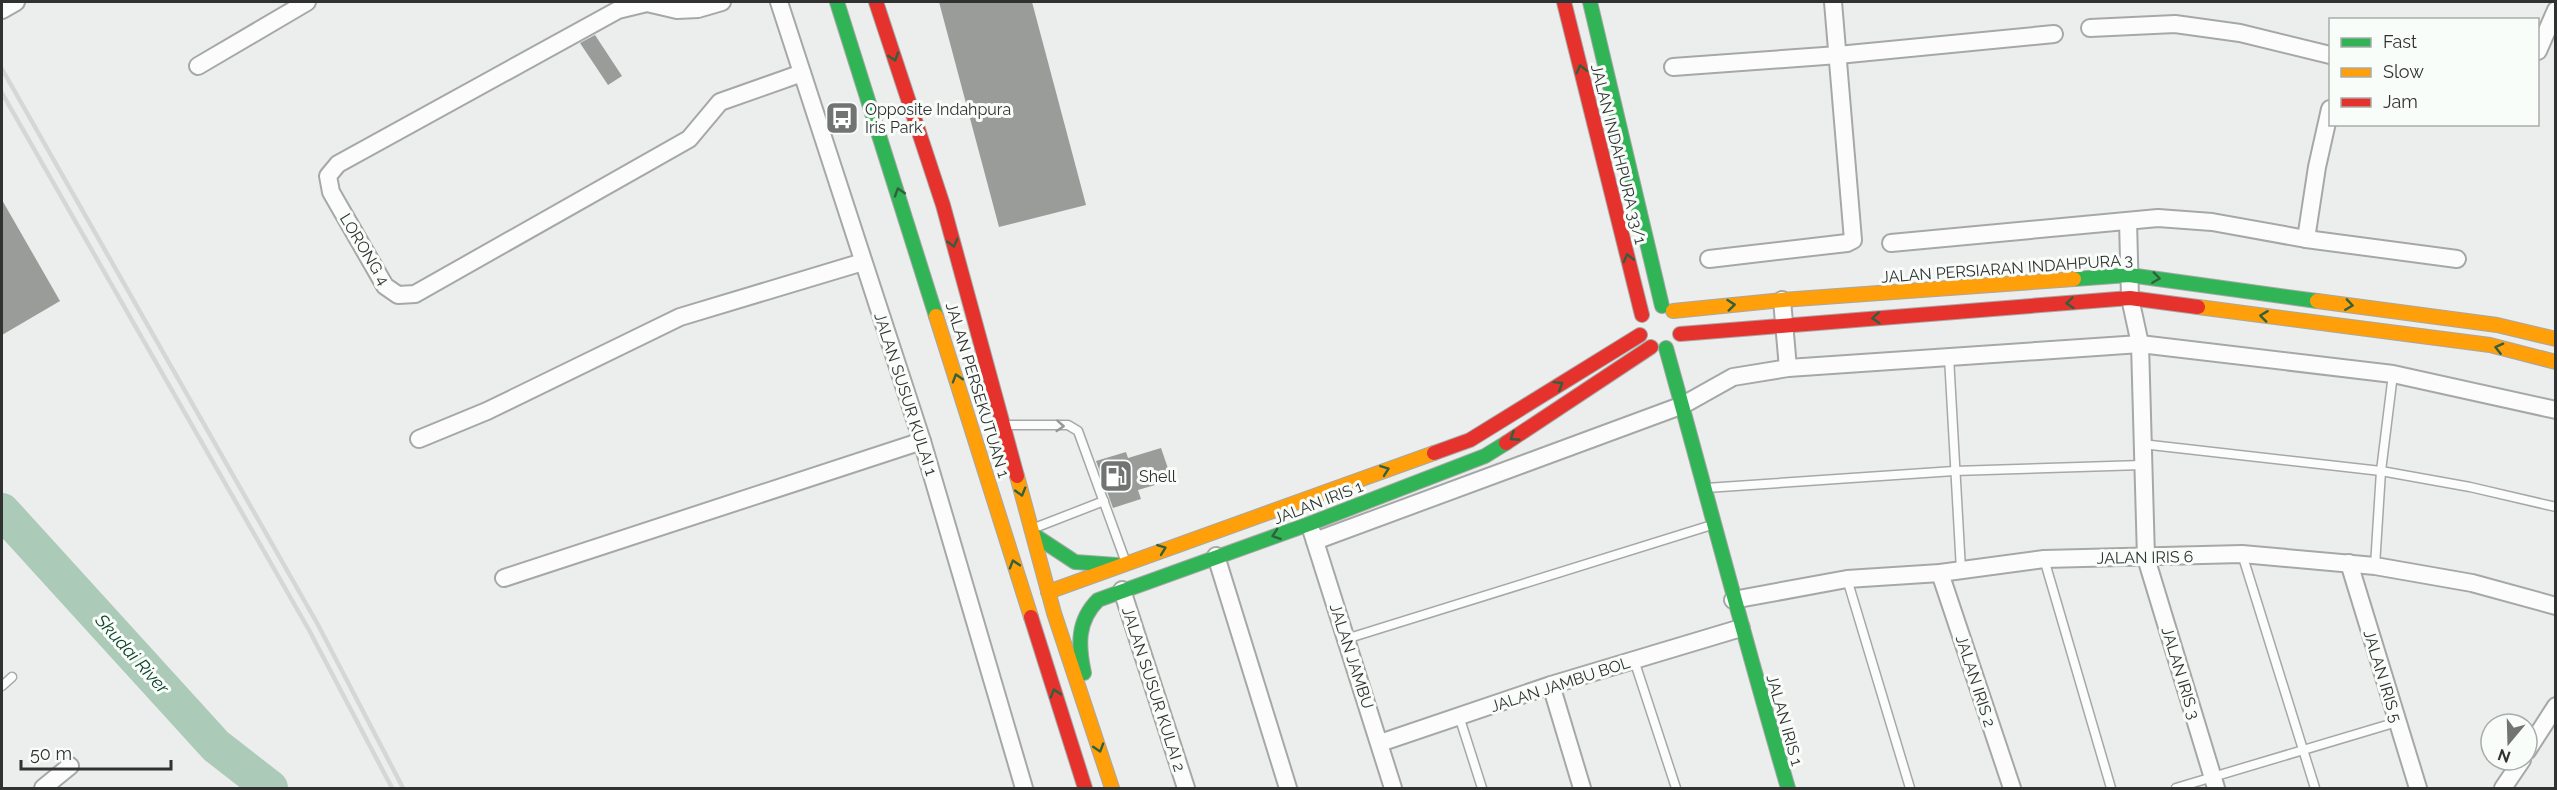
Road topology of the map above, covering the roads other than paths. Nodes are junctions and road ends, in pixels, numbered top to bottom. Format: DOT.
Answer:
graph roads {
  1 [pos="16,2"];
  2 [pos="307,2"];
  3 [pos="722,2"];
  4 [pos="779,2"];
  5 [pos="837,2"];
  6 [pos="876,2"];
  7 [pos="1564,2"];
  8 [pos="1590,2"];
  9 [pos="1833,2"];
  10 [pos="615,6"];
  11 [pos="2,9"];
  12 [pos="2556,10"];
  13 [pos="2090,28"];
  14 [pos="2054,34"];
  15 [pos="2539,49"];
  16 [pos="1838,55"];
  17 [pos="2329,55"];
  18 [pos="198,66"];
  19 [pos="1673,67"];
  20 [pos="802,73"];
  21 [pos="2329,117"];
  22 [pos="2128,221"];
  23 [pos="2306,239"];
  24 [pos="1892,243"];
  25 [pos="1709,258"];
  26 [pos="2457,259"];
  27 [pos="864,262"];
  28 [pos="2129,274"];
  29 [pos="2130,298"];
  30 [pos="1782,300"];
  31 [pos="1668,309"];
  32 [pos="1642,315"];
  33 [pos="1784,326"];
  34 [pos="1680,334"];
  35 [pos="1640,335"];
  36 [pos="2556,339"];
  37 [pos="2140,344"];
  38 [pos="1651,347"];
  39 [pos="1666,348"];
  40 [pos="1949,357"];
  41 [pos="2556,362"];
  42 [pos="1788,368"];
  43 [pos="2393,374"];
  44 [pos="1683,405"];
  45 [pos="2556,410"];
  46 [pos="1002,425"];
  47 [pos="419,439"];
  48 [pos="922,441"];
  49 [pos="2142,444"];
  50 [pos="2142,465"];
  51 [pos="1954,471"];
  52 [pos="2380,471"];
  53 [pos="1706,488"];
  54 [pos="1104,501"];
  55 [pos="2556,507"];
  56 [pos="1309,524"];
  57 [pos="1715,524"];
  58 [pos="1033,532"];
  59 [pos="1315,541"];
  60 [pos="2242,554"];
  61 [pos="1216,556"];
  62 [pos="2146,558"];
  63 [pos="2044,559"];
  64 [pos="2349,563"];
  65 [pos="1122,564"];
  66 [pos="2375,566"];
  67 [pos="1961,570"];
  68 [pos="1940,573"];
  69 [pos="504,578"];
  70 [pos="1847,579"];
  71 [pos="1122,590"];
  72 [pos="1048,592"];
  73 [pos="1733,600"];
  74 [pos="2556,606"];
  75 [pos="1032,620"];
  76 [pos="1741,628"];
  77 [pos="1346,639"];
  78 [pos="1634,660"];
  79 [pos="12,677"];
  80 [pos="2,686"];
  81 [pos="1551,686"];
  82 [pos="2556,706"];
  83 [pos="1459,716"];
  84 [pos="1091,722"];
  85 [pos="2397,722"];
  86 [pos="2539,732"];
  87 [pos="1380,743"];
  88 [pos="2303,750"];
  89 [pos="70,766"];
  90 [pos="2514,772"];
  91 [pos="2215,783"];
  92 [pos="43,789"];
  93 [pos="1024,789"];
  94 [pos="1085,789"];
  95 [pos="1112,789"];
  96 [pos="1186,789"];
  97 [pos="1288,789"];
  98 [pos="1393,789"];
  99 [pos="1482,789"];
  100 [pos="1582,789"];
  101 [pos="1676,789"];
  102 [pos="1788,789"];
  103 [pos="1910,789"];
  104 [pos="2012,789"];
  105 [pos="2111,789"];
  106 [pos="2176,789"];
  107 [pos="2315,789"];
  108 [pos="2418,789"];
  109 [pos="2503,789"];
  1 -- 11 [label="street"];
  2 -- 18 [label="street"];
  3 -- 10 [label="street, LORONG 4"];
  4 -- 20 [label="street, JALAN SUSUR KULAI 1"];
  75 -- 5 [label="main road, JALAN PERSEKUTUAN 1, one-way"];
  6 -- 46 [label="main road, JALAN PERSEKUTUAN 1, one-way"];
  32 -- 7 [label="main road, JALAN INDAHPURA 33/1, one-way"];
  8 -- 31 [label="main road, JALAN INDAHPURA 33/1"];
  9 -- 16 [label="street"];
  10 -- 20 [label="street, LORONG 4"];
  12 -- 15 [label="street"];
  13 -- 17 [label="street"];
  14 -- 16 [label="street"];
  16 -- 19 [label="street"];
  16 -- 25 [label="street"];
  20 -- 27 [label="street, JALAN SUSUR KULAI 1"];
  21 -- 23 [label="street"];
  22 -- 23 [label="street"];
  22 -- 24 [label="street"];
  22 -- 28 [label="street, JALAN IRIS 3"];
  23 -- 26 [label="street"];
  27 -- 47 [label="street"];
  27 -- 48 [label="street, JALAN SUSUR KULAI 1"];
  28 -- 29 [label="street, JALAN IRIS 3"];
  28 -- 30 [label="main road, JALAN PERSIARAN INDAHPURA 3"];
  28 -- 36 [label="main road, JALAN PERSIARAN INDAHPURA 3, one-way"];
  29 -- 33 [label="main road, one-way"];
  29 -- 37 [label="street, JALAN IRIS 3"];
  41 -- 29 [label="main road, one-way"];
  31 -- 30 [label="main road, JALAN PERSIARAN INDAHPURA 3, one-way"];
  30 -- 33 [label="street"];
  31 -- 32 [label="main road"];
  31 -- 34 [label="main road"];
  32 -- 35 [label="main road"];
  33 -- 34 [label="main road"];
  33 -- 42 [label="street"];
  34 -- 39 [label="main road"];
  35 -- 38 [label="main road"];
  65 -- 35 [label="main road, JALAN IRIS 1, one-way"];
  37 -- 40 [label="street"];
  37 -- 43 [label="street"];
  37 -- 49 [label="street, JALAN IRIS 3"];
  38 -- 39 [label="main road"];
  38 -- 56 [label="main road, JALAN IRIS 1, one-way"];
  39 -- 44 [label="main road, JALAN IRIS 1"];
  40 -- 42 [label="street"];
  40 -- 51 [label="lane"];
  42 -- 44 [label="street"];
  43 -- 45 [label="street"];
  43 -- 52 [label="lane"];
  44 -- 53 [label="main road, JALAN IRIS 1"];
  44 -- 59 [label="street"];
  46 -- 54 [label="lane, one-way"];
  46 -- 58 [label="main road, JALAN PERSEKUTUAN 1, one-way"];
  48 -- 69 [label="street"];
  48 -- 93 [label="street, JALAN SUSUR KULAI 1"];
  49 -- 50 [label="street, JALAN IRIS 3"];
  49 -- 52 [label="lane"];
  50 -- 51 [label="lane"];
  50 -- 62 [label="street, JALAN IRIS 3"];
  51 -- 53 [label="lane"];
  51 -- 67 [label="lane"];
  52 -- 55 [label="lane"];
  52 -- 66 [label="lane"];
  53 -- 57 [label="main road, JALAN IRIS 1"];
  54 -- 58 [label="lane"];
  54 -- 65 [label="lane"];
  56 -- 59 [label="street, JALAN JAMBU"];
  56 -- 61 [label="main road, JALAN IRIS 1, one-way"];
  57 -- 73 [label="main road, JALAN IRIS 1"];
  57 -- 77 [label="lane"];
  58 -- 65 [label="main road"];
  58 -- 72 [label="main road, JALAN PERSEKUTUAN 1"];
  59 -- 77 [label="street, JALAN JAMBU"];
  60 -- 62 [label="street, JALAN IRIS 6"];
  60 -- 64 [label="street, JALAN IRIS 6"];
  60 -- 88 [label="lane"];
  61 -- 71 [label="main road, JALAN IRIS 1"];
  61 -- 97 [label="street"];
  62 -- 63 [label="street, JALAN IRIS 6"];
  62 -- 91 [label="street, JALAN IRIS 3"];
  63 -- 67 [label="street, JALAN IRIS 6"];
  63 -- 105 [label="lane"];
  64 -- 66 [label="street, JALAN IRIS 6"];
  64 -- 85 [label="street, JALAN IRIS 5"];
  65 -- 72 [label="main road, JALAN IRIS 1"];
  66 -- 74 [label="street, JALAN IRIS 6"];
  67 -- 68 [label="street, JALAN IRIS 6"];
  68 -- 70 [label="street, JALAN IRIS 6"];
  68 -- 104 [label="street, JALAN IRIS 2"];
  70 -- 73 [label="street, JALAN IRIS 6"];
  70 -- 103 [label="lane"];
  71 -- 84 [label="main road, JALAN IRIS 1"];
  71 -- 96 [label="street, JALAN SUSUR KULAI 2"];
  72 -- 75 [label="main road"];
  72 -- 84 [label="main road, JALAN PERSEKUTUAN 1"];
  73 -- 76 [label="main road, JALAN IRIS 1"];
  94 -- 75 [label="main road, JALAN PERSEKUTUAN 1, one-way"];
  76 -- 78 [label="street, JALAN JAMBU BOL"];
  76 -- 102 [label="main road, JALAN IRIS 1"];
  77 -- 87 [label="street, JALAN JAMBU"];
  78 -- 81 [label="street, JALAN JAMBU BOL"];
  78 -- 101 [label="lane"];
  79 -- 80 [label="lane"];
  81 -- 83 [label="street, JALAN JAMBU BOL"];
  81 -- 100 [label="street"];
  82 -- 86 [label="street"];
  83 -- 87 [label="street, JALAN JAMBU BOL"];
  83 -- 99 [label="lane"];
  84 -- 95 [label="main road, JALAN PERSEKUTUAN 1, one-way"];
  85 -- 88 [label="lane"];
  85 -- 108 [label="street, JALAN IRIS 5"];
  87 -- 98 [label="street, JALAN JAMBU"];
  88 -- 91 [label="lane"];
  88 -- 107 [label="lane"];
  89 -- 92 [label="street"];
  90 -- 109 [label="street"];
  91 -- 106 [label="lane"];
}
